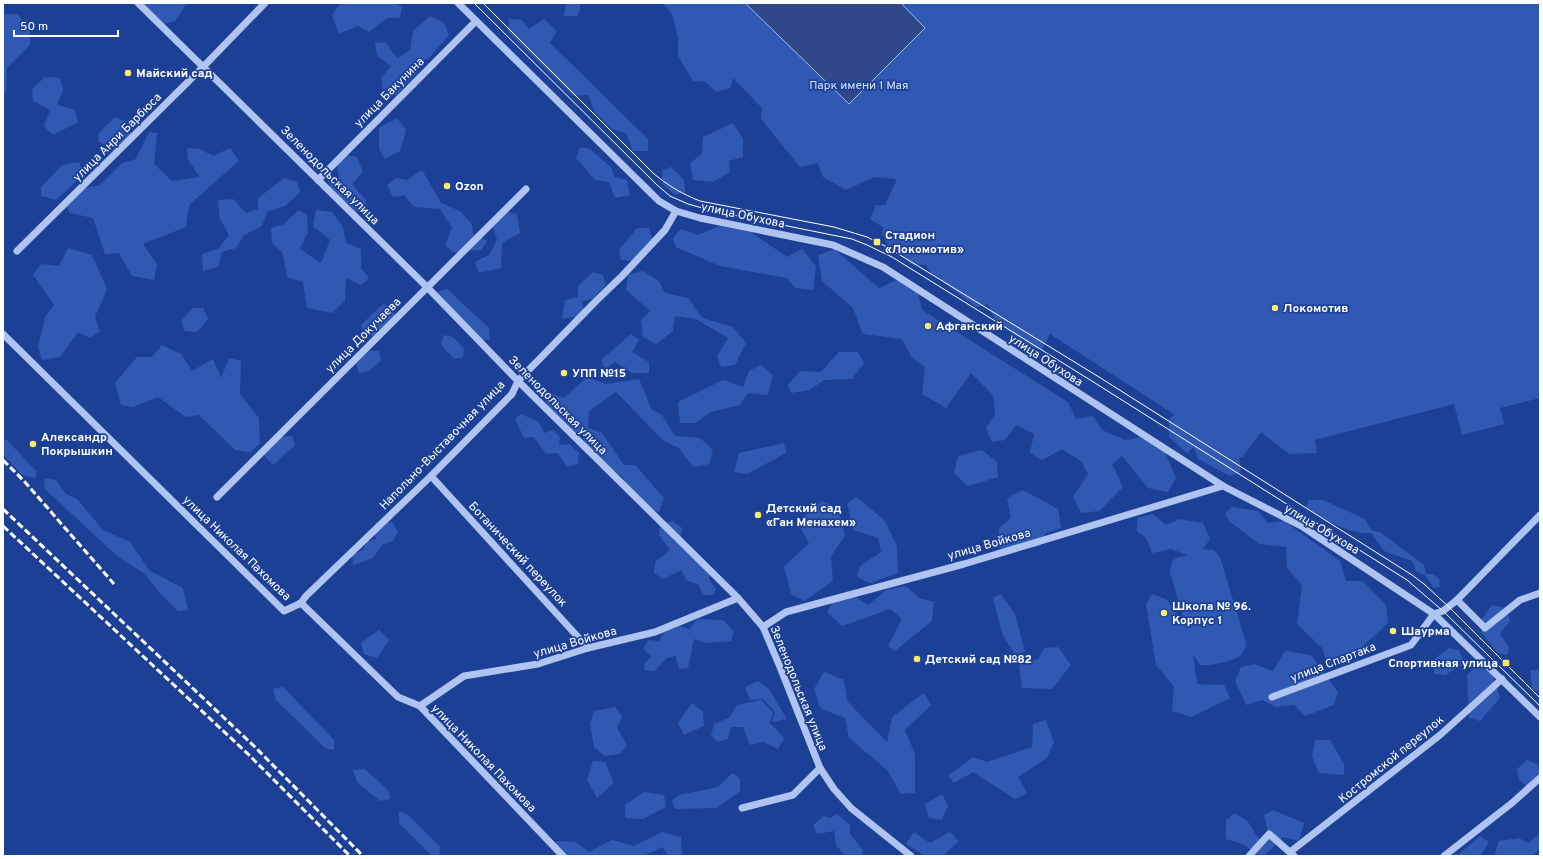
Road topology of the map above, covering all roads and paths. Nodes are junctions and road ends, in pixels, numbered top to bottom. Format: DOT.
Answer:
graph roads {
  1 [pos="138,3"];
  2 [pos="265,3"];
  3 [pos="458,3"];
  4 [pos="476,21"];
  5 [pos="203,66"];
  6 [pos="318,180"];
  7 [pos="526,190"];
  8 [pos="676,211"];
  9 [pos="17,251"];
  10 [pos="427,287"];
  11 [pos="3,334"];
  12 [pos="518,381"];
  13 [pos="431,476"];
  14 [pos="1223,486"];
  15 [pos="217,497"];
  16 [pos="1540,515"];
  17 [pos="1540,593"];
  18 [pos="738,598"];
  19 [pos="1457,600"];
  20 [pos="301,603"];
  21 [pos="1434,614"];
  22 [pos="763,627"];
  23 [pos="588,648"];
  24 [pos="1502,679"];
  25 [pos="1272,697"];
  26 [pos="420,706"];
  27 [pos="1540,717"];
  28 [pos="820,768"];
  29 [pos="1540,778"];
  30 [pos="742,808"];
  31 [pos="1292,854"];
  32 [pos="563,856"];
  33 [pos="911,856"];
  34 [pos="1249,856"];
  35 [pos="1444,856"];
  1 -- 5 [label="street, Зеленодольская улица"];
  2 -- 5 [label="street, улица Анри Барбюса"];
  3 -- 4 [label="street, улица Обухова"];
  4 -- 6 [label="street, улица Бакунина"];
  4 -- 8 [label="street, улица Обухова"];
  5 -- 6 [label="street, Зеленодольская улица"];
  5 -- 9 [label="street, улица Анри Барбюса"];
  6 -- 10 [label="street, Зеленодольская улица"];
  7 -- 10 [label="street, улица Докучаева"];
  8 -- 12 [label="street, Напольно-Выставочная улица"];
  8 -- 14 [label="street, улица Обухова"];
  10 -- 12 [label="street, Зеленодольская улица"];
  10 -- 15 [label="street, улица Докучаева"];
  11 -- 20 [label="street, улица Николая Пахомова"];
  12 -- 13 [label="street, Напольно-Выставочная улица"];
  12 -- 18 [label="street, Зеленодольская улица"];
  13 -- 20 [label="street, Напольно-Выставочная улица"];
  13 -- 23 [label="street, Ботанический переулок"];
  14 -- 21 [label="street, улица Обухова"];
  14 -- 22 [label="street, улица Войкова"];
  16 -- 19 [label="street"];
  17 -- 19 [label="street"];
  18 -- 22 [label="street, Зеленодольская улица"];
  18 -- 23 [label="street, улица Войкова"];
  19 -- 21 [label="street"];
  20 -- 26 [label="street, улица Николая Пахомова"];
  21 -- 24 [label="street"];
  21 -- 25 [label="street, улица Спартака"];
  22 -- 28 [label="street, Зеленодольская улица"];
  23 -- 26 [label="street, улица Войкова"];
  24 -- 27 [label="street"];
  24 -- 31 [label="street, Костромской переулок"];
  26 -- 32 [label="street, улица Николая Пахомова"];
  28 -- 30 [label="street"];
  28 -- 33 [label="street, Зеленодольская улица"];
  29 -- 35 [label="street"];
  31 -- 34 [label="street"];
}
